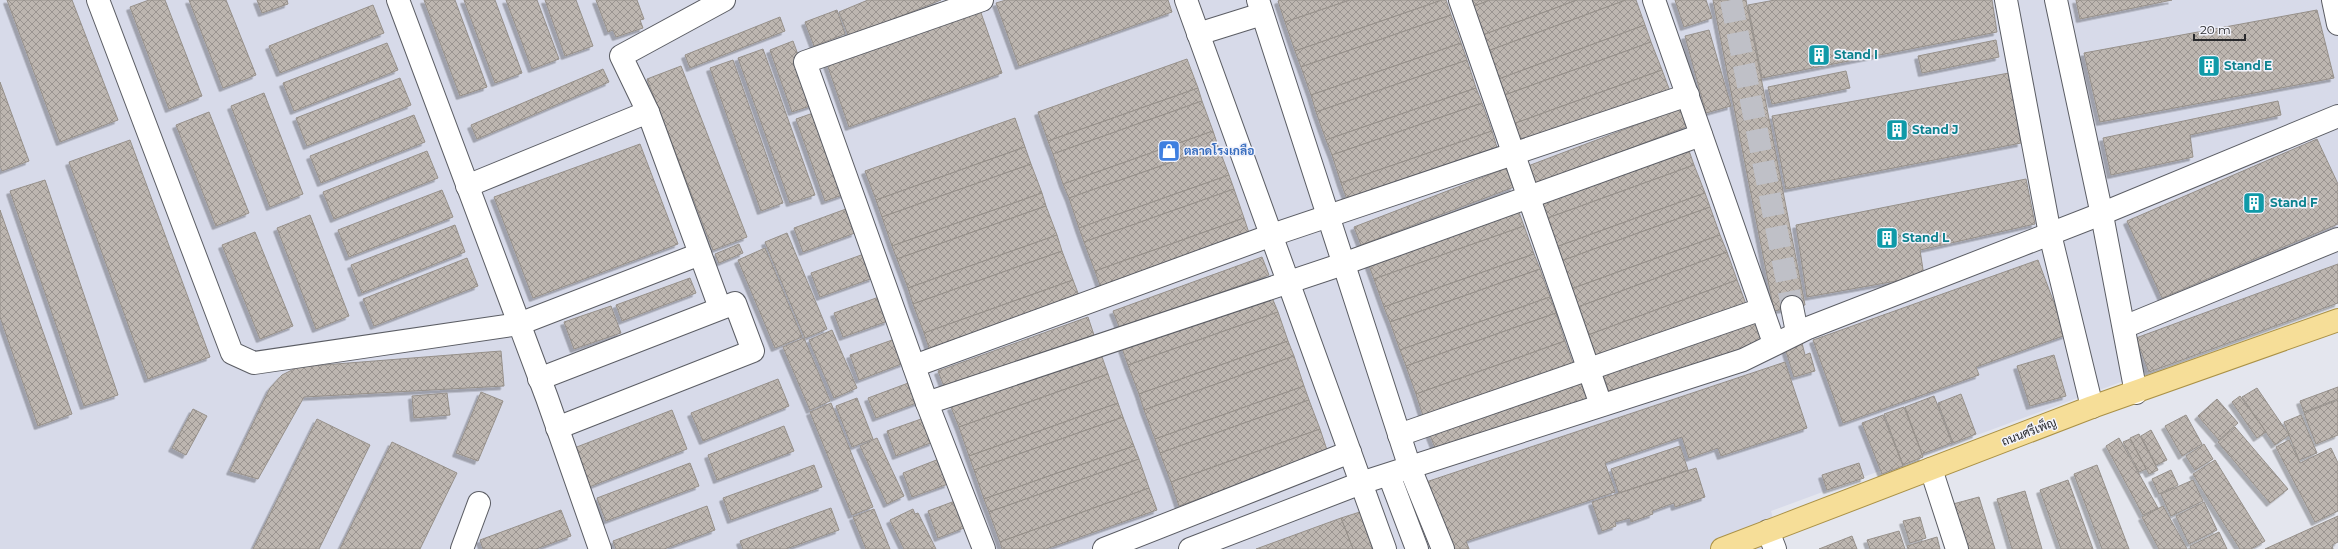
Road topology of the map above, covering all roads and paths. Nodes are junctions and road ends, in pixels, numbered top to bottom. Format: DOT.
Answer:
graph roads {
  1 [pos="98,0"];
  2 [pos="398,0"];
  3 [pos="724,0"];
  4 [pos="982,0"];
  5 [pos="1186,0"];
  6 [pos="1460,0"];
  7 [pos="1654,0"];
  8 [pos="2006,0"];
  9 [pos="2056,0"];
  10 [pos="2333,0"];
  11 [pos="1260,7"];
  12 [pos="2338,24"];
  13 [pos="1198,34"];
  14 [pos="1688,95"];
  15 [pos="648,112"];
  16 [pos="2338,116"];
  17 [pos="1701,135"];
  18 [pos="1514,153"];
  19 [pos="467,186"];
  20 [pos="1529,198"];
  21 [pos="2101,214"];
  22 [pos="1327,216"];
  23 [pos="2050,234"];
  24 [pos="1272,235"];
  25 [pos="2338,240"];
  26 [pos="700,254"];
  27 [pos="1343,264"];
  28 [pos="1288,281"];
  29 [pos="720,308"];
  30 [pos="1792,308"];
  31 [pos="1762,309"];
  32 [pos="2338,320"];
  33 [pos="519,324"];
  34 [pos="2124,327"];
  35 [pos="1797,332"];
  36 [pos="1774,343"];
  37 [pos="914,366"];
  38 [pos="1588,369"];
  39 [pos="539,379"];
  40 [pos="2136,393"];
  41 [pos="927,403"];
  42 [pos="1601,406"];
  43 [pos="2092,407"];
  44 [pos="557,428"];
  45 [pos="1399,435"];
  46 [pos="1350,452"];
  47 [pos="1410,468"];
  48 [pos="1931,469"];
  49 [pos="1389,475"];
  50 [pos="1362,483"];
  51 [pos="479,503"];
  52 [pos="1772,540"];
  53 [pos="462,549"];
  54 [pos="600,549"];
  55 [pos="984,549"];
  56 [pos="1104,549"];
  57 [pos="1190,549"];
  58 [pos="1385,549"];
  59 [pos="1417,549"];
  60 [pos="1444,549"];
  61 [pos="1722,549"];
  62 [pos="1957,549"];
  1 -- 33 [label="street"];
  2 -- 19 [label="street"];
  3 -- 15 [label="street"];
  4 -- 37 [label="street"];
  5 -- 13 [label="street"];
  6 -- 18 [label="street"];
  7 -- 14 [label="street"];
  8 -- 23 [label="street"];
  9 -- 21 [label="street"];
  10 -- 12 [label="street"];
  11 -- 13 [label="street"];
  11 -- 22 [label="street"];
  13 -- 24 [label="street"];
  14 -- 17 [label="street"];
  14 -- 18 [label="street"];
  15 -- 19 [label="street"];
  15 -- 26 [label="street"];
  16 -- 21 [label="street"];
  17 -- 20 [label="street"];
  17 -- 31 [label="street"];
  18 -- 20 [label="street"];
  18 -- 22 [label="street"];
  19 -- 33 [label="street"];
  20 -- 27 [label="street"];
  20 -- 38 [label="street"];
  21 -- 23 [label="street"];
  21 -- 34 [label="street"];
  22 -- 24 [label="street"];
  22 -- 27 [label="street"];
  23 -- 35 [label="street"];
  23 -- 43 [label="street"];
  24 -- 28 [label="street"];
  24 -- 37 [label="street"];
  25 -- 34 [label="street"];
  26 -- 29 [label="street"];
  26 -- 33 [label="street"];
  27 -- 28 [label="street"];
  27 -- 45 [label="street"];
  28 -- 41 [label="street"];
  28 -- 46 [label="street"];
  29 -- 39 [label="street"];
  29 -- 44 [label="street"];
  30 -- 35 [label="street"];
  31 -- 36 [label="street"];
  31 -- 38 [label="street"];
  32 -- 40 [label="main road, ถนนศรีเพ็ญ"];
  33 -- 39 [label="street"];
  34 -- 40 [label="street"];
  35 -- 36 [label="street"];
  36 -- 42 [label="street"];
  37 -- 41 [label="street"];
  38 -- 42 [label="street"];
  38 -- 45 [label="street"];
  39 -- 44 [label="street"];
  40 -- 43 [label="main road, ถนนศรีเพ็ญ"];
  41 -- 55 [label="street"];
  42 -- 47 [label="street"];
  43 -- 48 [label="main road, ถนนศรีเพ็ญ"];
  44 -- 54 [label="street"];
  45 -- 47 [label="street"];
  46 -- 50 [label="street"];
  46 -- 56 [label="street"];
  47 -- 49 [label="street"];
  47 -- 60 [label="street"];
  48 -- 52 [label="main road, ถนนศรีเพ็ญ"];
  48 -- 62 [label="street"];
  49 -- 50 [label="street"];
  49 -- 59 [label="street"];
  50 -- 57 [label="street"];
  50 -- 58 [label="street"];
  51 -- 53 [label="street"];
  52 -- 61 [label="main road, ถนนศรีเพ็ญ"];
}
